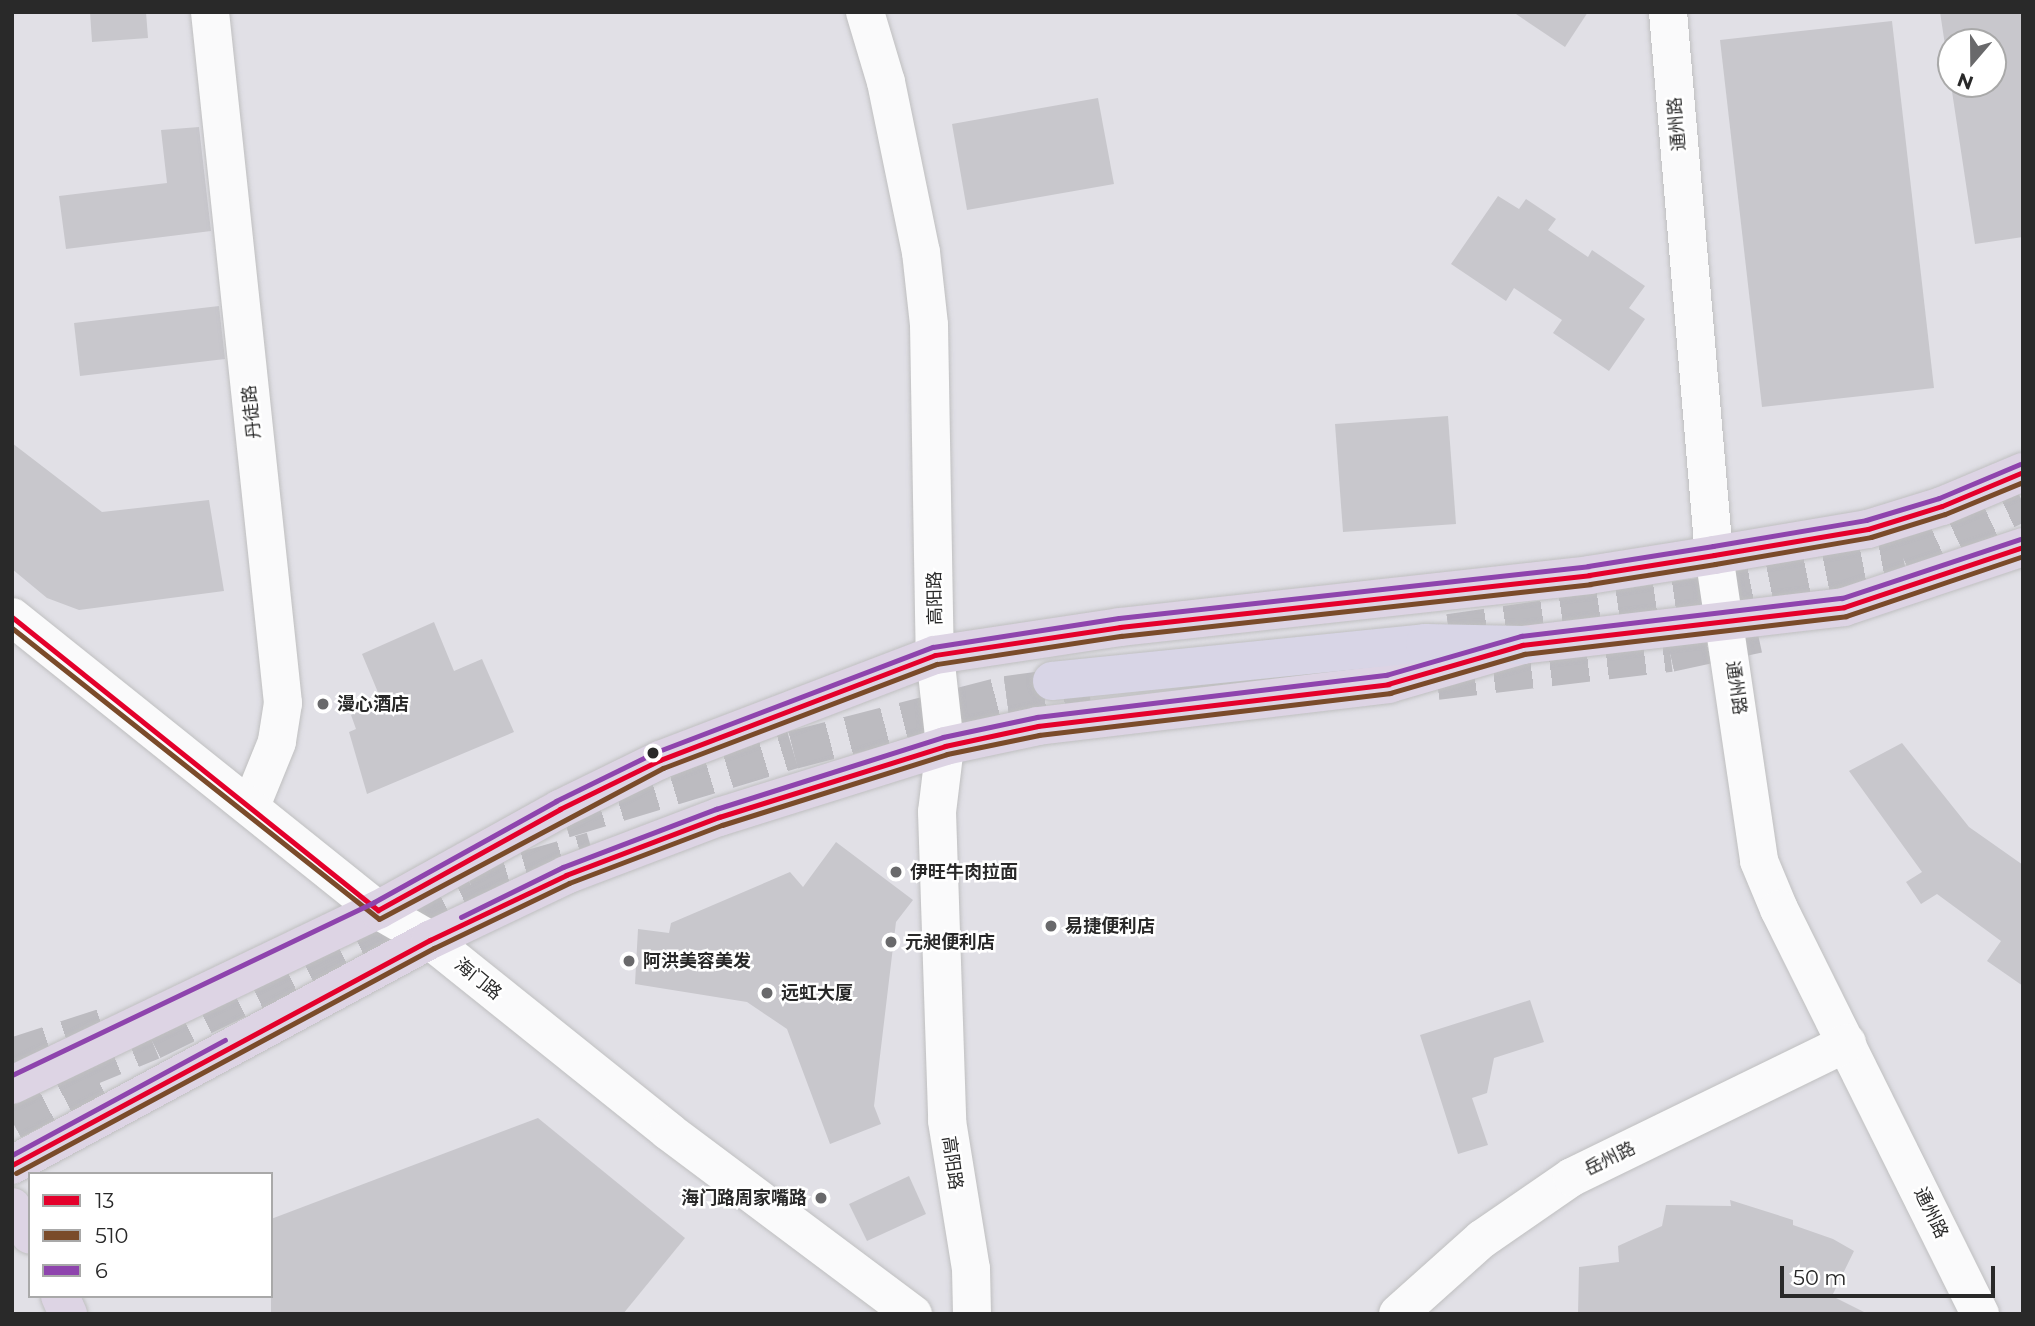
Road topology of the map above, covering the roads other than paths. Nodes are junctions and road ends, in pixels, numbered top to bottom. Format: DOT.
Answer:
graph roads {
  1 [pos="210,12"];
  2 [pos="865,12"];
  3 [pos="1668,12"];
  4 [pos="2023,472"];
  5 [pos="2023,547"];
  6 [pos="1714,555"];
  7 [pos="12,617"];
  8 [pos="1727,624"];
  9 [pos="1522,645"];
  10 [pos="935,655"];
  11 [pos="1052,681"];
  12 [pos="945,746"];
  13 [pos="251,806"];
  14 [pos="378,911"];
  15 [pos="430,940"];
  16 [pos="1847,1043"];
  17 [pos="12,1085"];
  18 [pos="12,1164"];
  19 [pos="12,1207"];
  20 [pos="28,1233"];
  21 [pos="61,1298"];
  22 [pos="68,1314"];
  23 [pos="913,1314"];
  24 [pos="972,1314"];
  25 [pos="1398,1314"];
  26 [pos="1980,1314"];
  1 -- 13 [label="street, 丹徒路"];
  2 -- 10 [label="street, 高阳路"];
  3 -- 6 [label="street, 通州路"];
  4 -- 6 [label="main road"];
  5 -- 8 [label="main road"];
  6 -- 8 [label="street, 通州路"];
  6 -- 10 [label="main road"];
  7 -- 13 [label="street, 海门路"];
  8 -- 9 [label="main road"];
  8 -- 16 [label="street, 通州路"];
  9 -- 11 [label="highway"];
  9 -- 12 [label="main road"];
  10 -- 12 [label="street, 高阳路"];
  10 -- 14 [label="main road"];
  12 -- 15 [label="main road"];
  12 -- 24 [label="street, 高阳路"];
  13 -- 14 [label="street, 海门路"];
  14 -- 15 [label="street, 海门路"];
  14 -- 17 [label="main road"];
  15 -- 18 [label="main road"];
  15 -- 23 [label="street, 海门路"];
  16 -- 25 [label="street, 岳州路"];
  16 -- 26 [label="street, 通州路"];
  19 -- 20 [label="main road"];
  21 -- 22 [label="main road"];
}
